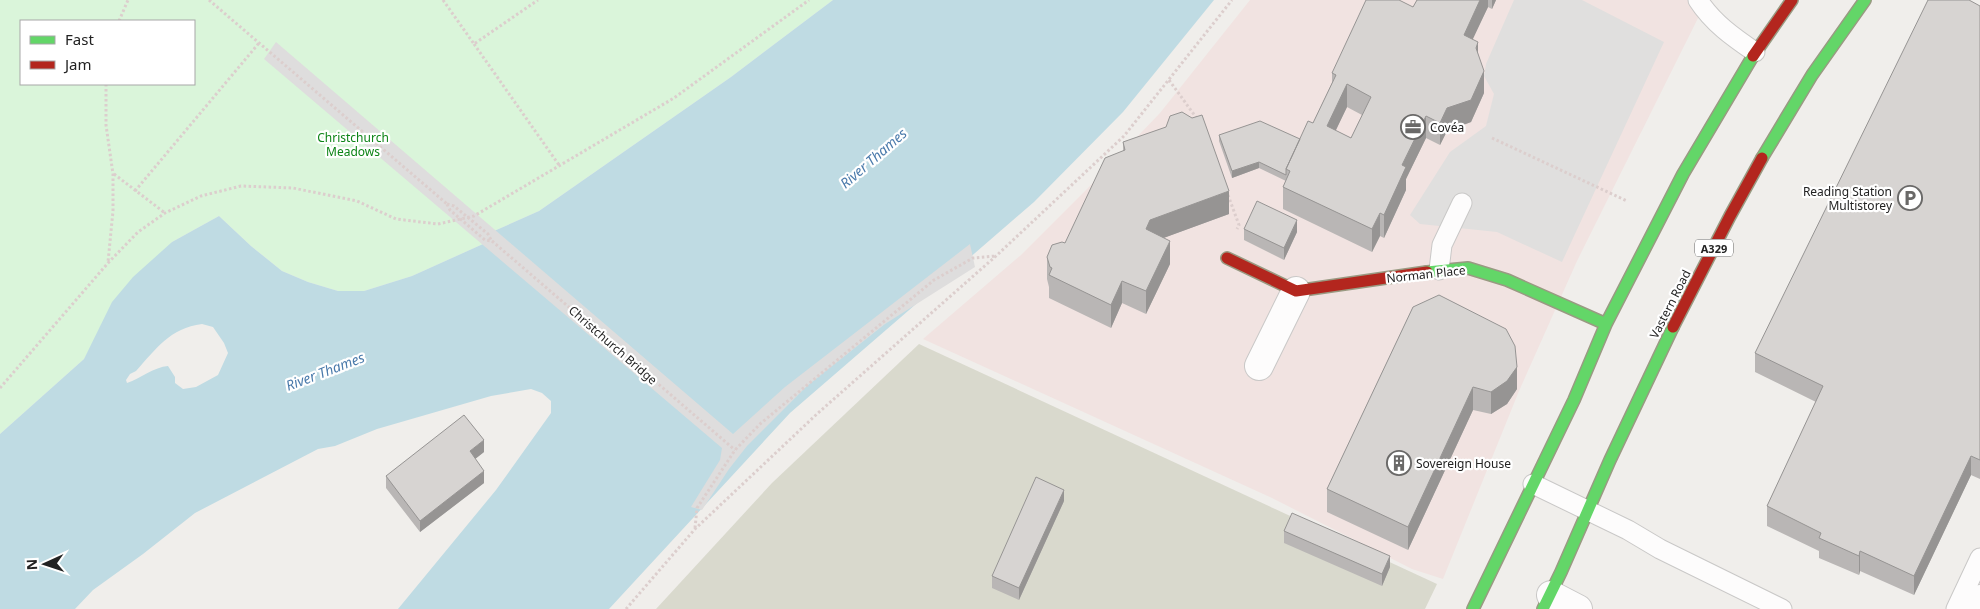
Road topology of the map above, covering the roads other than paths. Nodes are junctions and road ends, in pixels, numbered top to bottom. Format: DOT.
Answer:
graph roads {
  1 [pos="1698,0"];
  2 [pos="1792,0"];
  3 [pos="1864,0"];
  4 [pos="1755,52"];
  5 [pos="1462,203"];
  6 [pos="1227,258"];
  7 [pos="1439,270"];
  8 [pos="1296,291"];
  9 [pos="1606,324"];
  10 [pos="1259,366"];
  11 [pos="1533,484"];
  12 [pos="1588,510"];
  13 [pos="1980,558"];
  14 [pos="1980,599"];
  15 [pos="1547,602"];
  16 [pos="1473,609"];
  17 [pos="1578,609"];
  18 [pos="1782,609"];
  19 [pos="1956,609"];
  20 [pos="1965,609"];
  1 -- 4 [label="lane"];
  2 -- 4 [label="main road"];
  3 -- 12 [label="main road, Vastern Road / A329"];
  4 -- 9 [label="main road"];
  5 -- 7 [label="lane"];
  6 -- 8 [label="main road"];
  7 -- 8 [label="main road, Norman Place"];
  7 -- 9 [label="main road, Norman Place"];
  8 -- 10 [label="street"];
  9 -- 11 [label="main road"];
  11 -- 12 [label="lane"];
  11 -- 16 [label="main road"];
  12 -- 15 [label="main road, Vastern Road / A329"];
  12 -- 18 [label="lane"];
  13 -- 19 [label="lane"];
  14 -- 20 [label="street"];
  15 -- 17 [label="street"];
}
